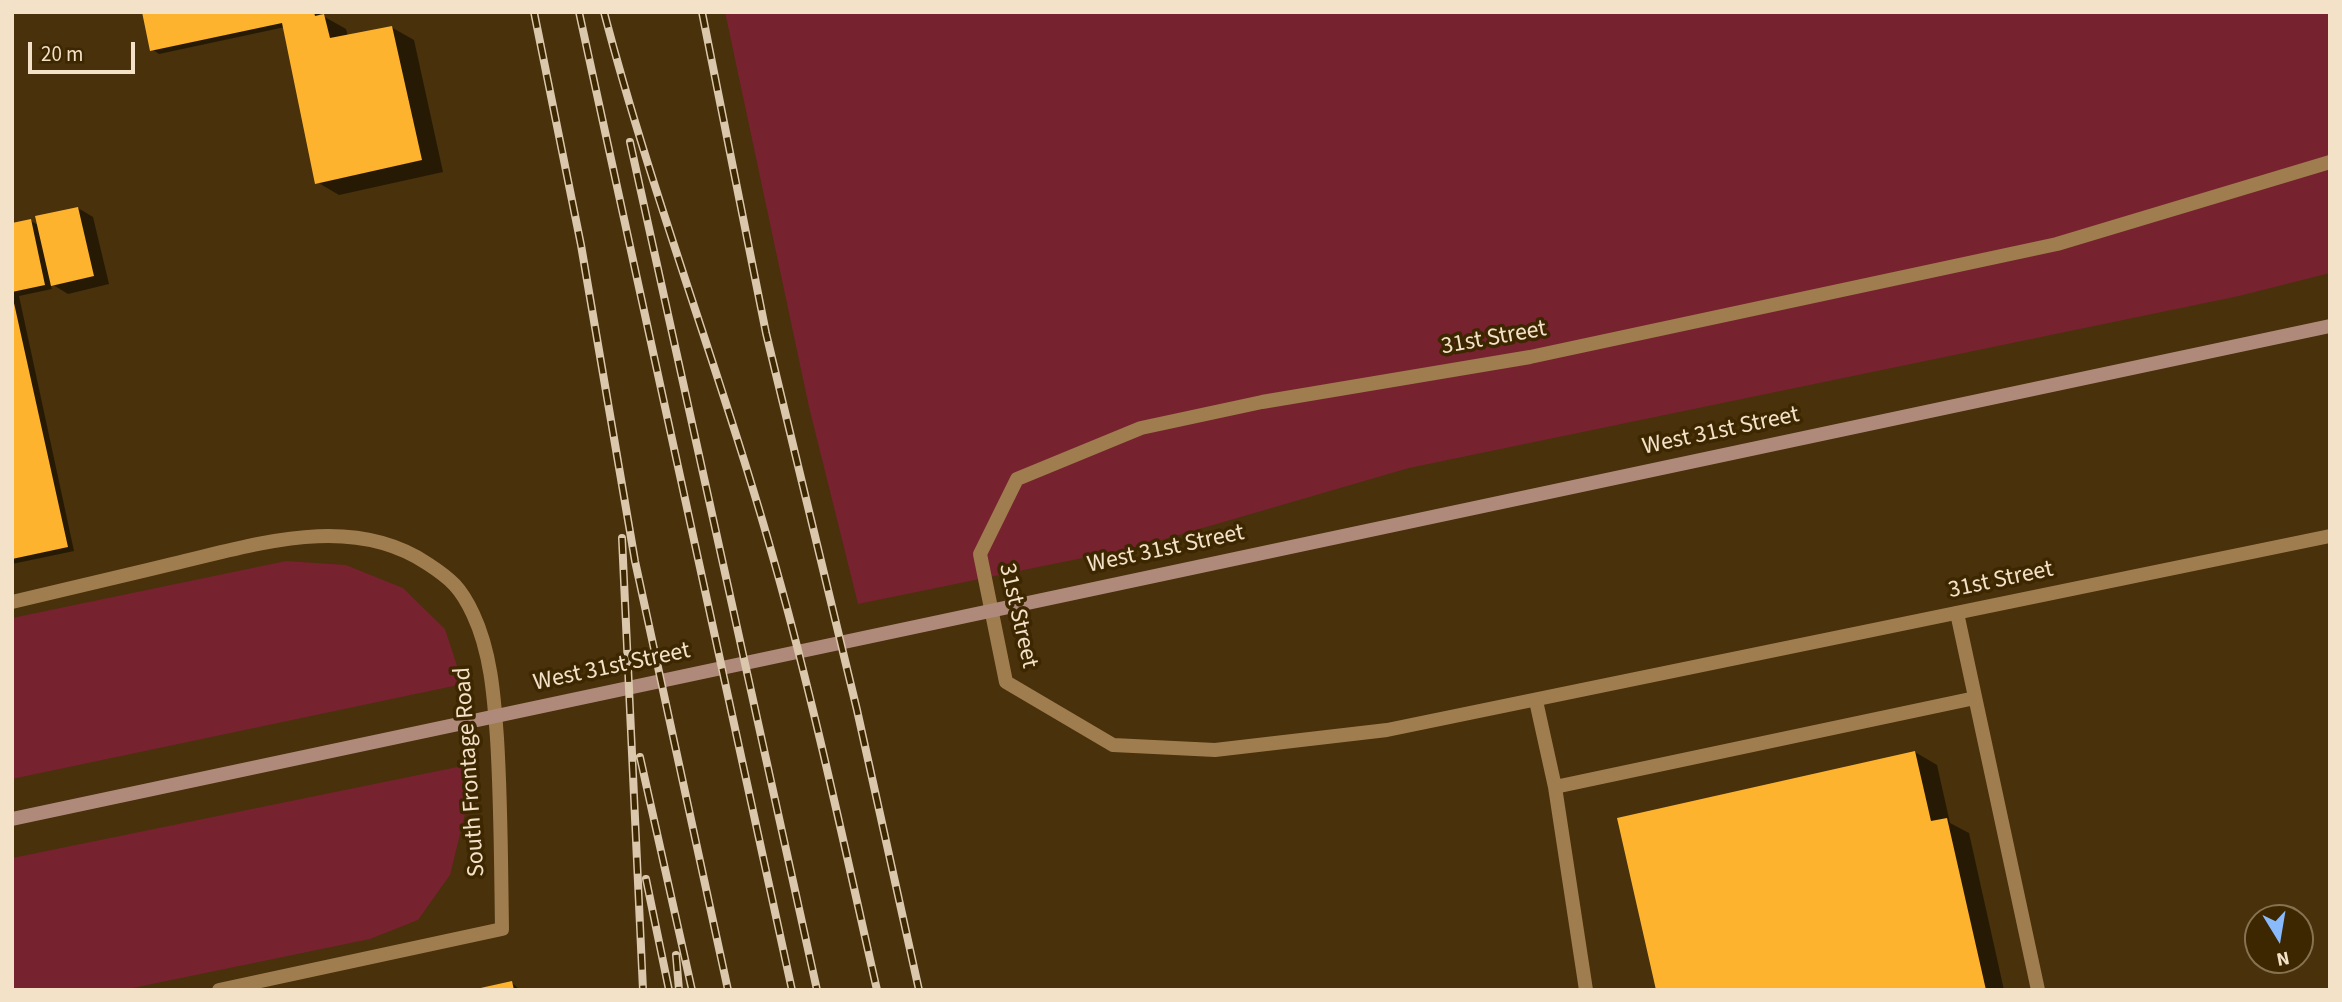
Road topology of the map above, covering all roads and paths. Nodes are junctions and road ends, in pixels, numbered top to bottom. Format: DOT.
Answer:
graph roads {
  1 [pos="2330,162"];
  2 [pos="2330,326"];
  3 [pos="2330,536"];
  4 [pos="12,602"];
  5 [pos="1957,613"];
  6 [pos="1975,698"];
  7 [pos="1536,701"];
  8 [pos="1555,787"];
  9 [pos="12,818"];
  10 [pos="219,990"];
  11 [pos="1586,990"];
  12 [pos="2038,990"];
  1 -- 7 [label="street, 31st Street"];
  2 -- 9 [label="main road, West 31st Street"];
  3 -- 5 [label="street, 31st Street"];
  4 -- 10 [label="street, South Frontage Road"];
  5 -- 6 [label="street"];
  5 -- 7 [label="street, 31st Street"];
  6 -- 8 [label="street"];
  6 -- 12 [label="street"];
  7 -- 8 [label="street"];
  8 -- 11 [label="street"];
}
